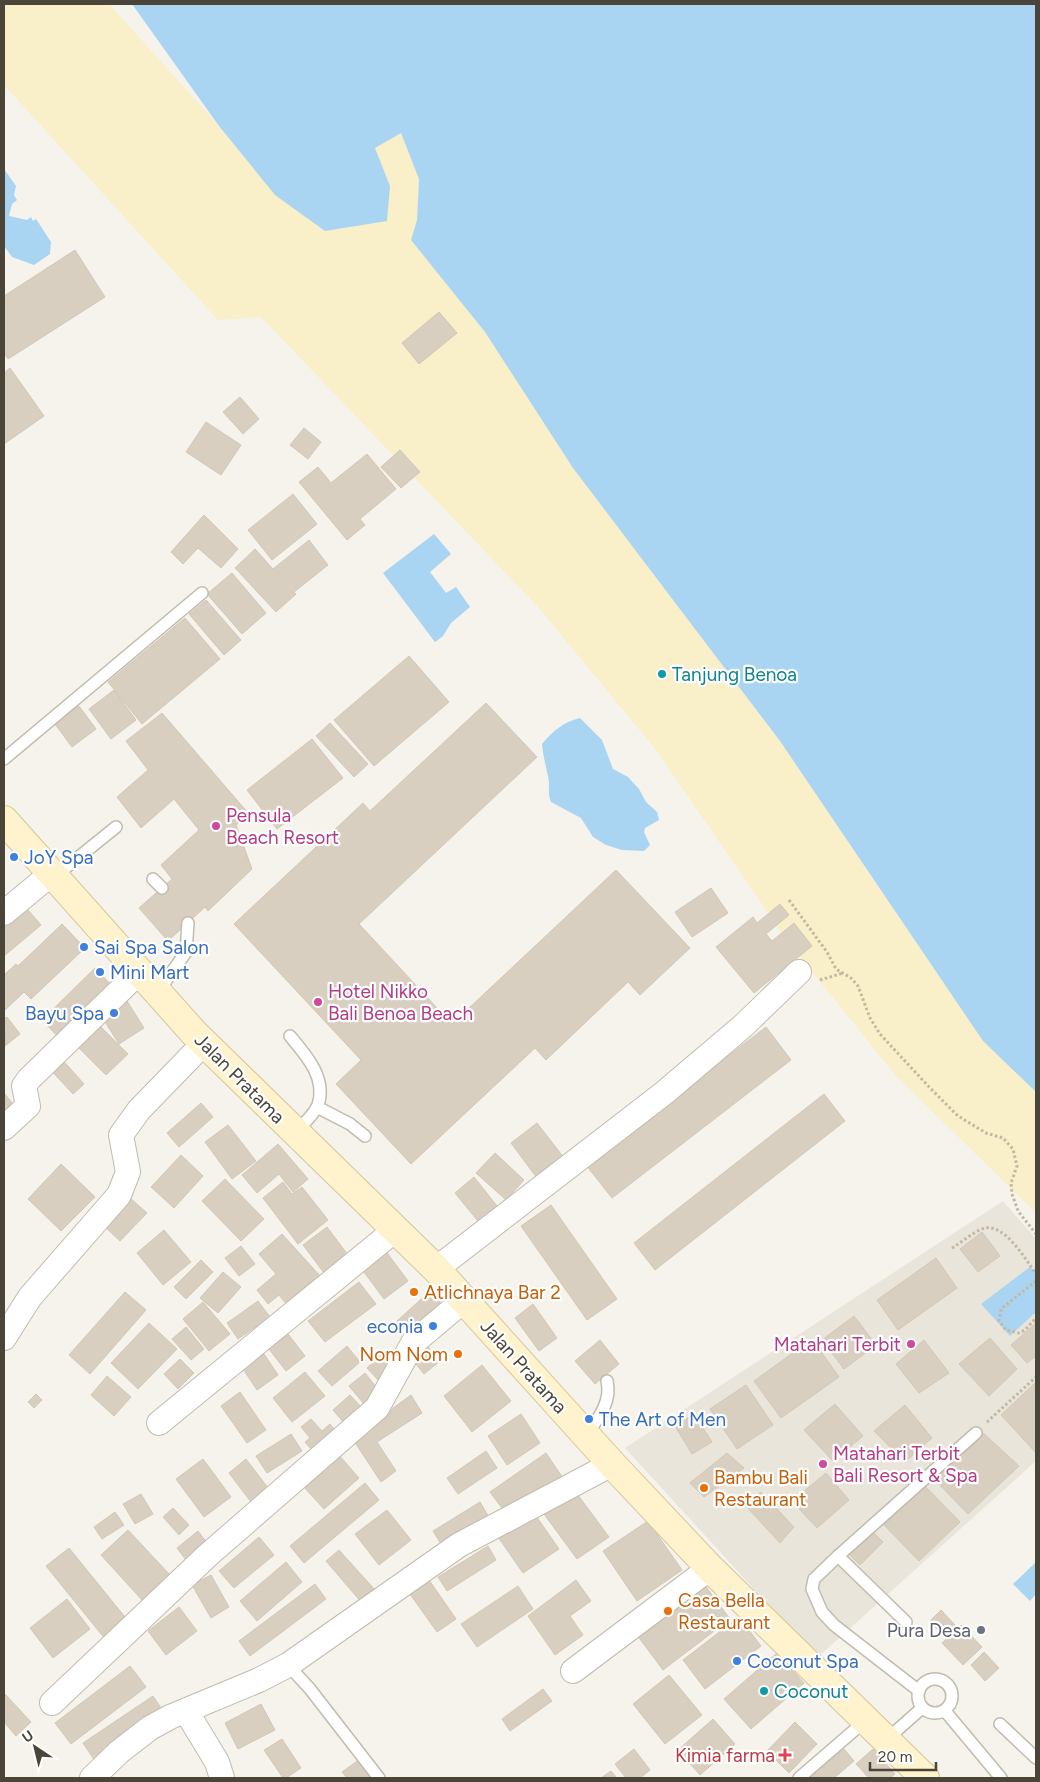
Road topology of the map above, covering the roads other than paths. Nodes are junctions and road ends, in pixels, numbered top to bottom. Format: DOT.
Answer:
graph roads {
  1 [pos="202,593"];
  2 [pos="4,759"];
  3 [pos="4,820"];
  4 [pos="116,827"];
  5 [pos="53,875"];
  6 [pos="153,878"];
  7 [pos="162,888"];
  8 [pos="4,913"];
  9 [pos="188,923"];
  10 [pos="139,972"];
  11 [pos="799,972"];
  12 [pos="158,993"];
  13 [pos="290,1036"];
  14 [pos="204,1043"];
  15 [pos="317,1107"];
  16 [pos="4,1128"];
  17 [pos="295,1133"];
  18 [pos="364,1136"];
  19 [pos="395,1230"];
  20 [pos="436,1269"];
  21 [pos="464,1300"];
  22 [pos="4,1338"];
  23 [pos="607,1381"];
  24 [pos="159,1423"];
  25 [pos="976,1433"];
  26 [pos="586,1435"];
  27 [pos="612,1464"];
  28 [pos="838,1556"];
  29 [pos="710,1568"];
  30 [pos="906,1622"];
  31 [pos="288,1665"];
  32 [pos="573,1671"];
  33 [pos="918,1692"];
  34 [pos="52,1703"];
  35 [pos="922,1708"];
  36 [pos="186,1710"];
  37 [pos="944,1711"];
  38 [pos="866,1721"];
  39 [pos="1000,1724"];
  40 [pos="886,1740"];
  41 [pos="1036,1758"];
  42 [pos="92,1778"];
  43 [pos="222,1778"];
  44 [pos="379,1778"];
  45 [pos="799,1778"];
  46 [pos="925,1778"];
  47 [pos="1001,1778"];
  1 -- 2 [label="lane"];
  3 -- 5 [label="street, Jalan Pratama"];
  4 -- 5 [label="lane"];
  5 -- 8 [label="street"];
  5 -- 10 [label="street, Jalan Pratama"];
  6 -- 7 [label="lane"];
  9 -- 12 [label="lane"];
  10 -- 12 [label="street, Jalan Pratama"];
  10 -- 16 [label="street"];
  11 -- 20 [label="street"];
  12 -- 14 [label="street, Jalan Pratama"];
  13 -- 15 [label="lane"];
  14 -- 17 [label="street, Jalan Pratama"];
  14 -- 22 [label="street"];
  15 -- 17 [label="lane"];
  15 -- 18 [label="lane"];
  17 -- 19 [label="street, Jalan Pratama"];
  19 -- 20 [label="street, Jalan Pratama"];
  19 -- 24 [label="street"];
  20 -- 21 [label="street, Jalan Pratama"];
  21 -- 26 [label="street, Jalan Pratama"];
  21 -- 34 [label="street"];
  23 -- 26 [label="lane"];
  25 -- 28 [label="lane"];
  26 -- 27 [label="street, Jalan Pratama"];
  27 -- 29 [label="street, Jalan Pratama"];
  27 -- 31 [label="street"];
  28 -- 30 [label="lane"];
  28 -- 33 [label="lane"];
  29 -- 32 [label="street"];
  29 -- 38 [label="street, Jalan Pratama"];
  31 -- 36 [label="street"];
  31 -- 44 [label="lane"];
  33 -- 35 [label="lane"];
  33 -- 37 [label="lane"];
  35 -- 37 [label="lane"];
  35 -- 40 [label="lane"];
  36 -- 42 [label="street"];
  36 -- 43 [label="street"];
  37 -- 47 [label="lane"];
  38 -- 40 [label="street, Jalan Pratama"];
  38 -- 45 [label="lane"];
  39 -- 41 [label="lane"];
  40 -- 46 [label="street, Jalan Pratama"];
}
